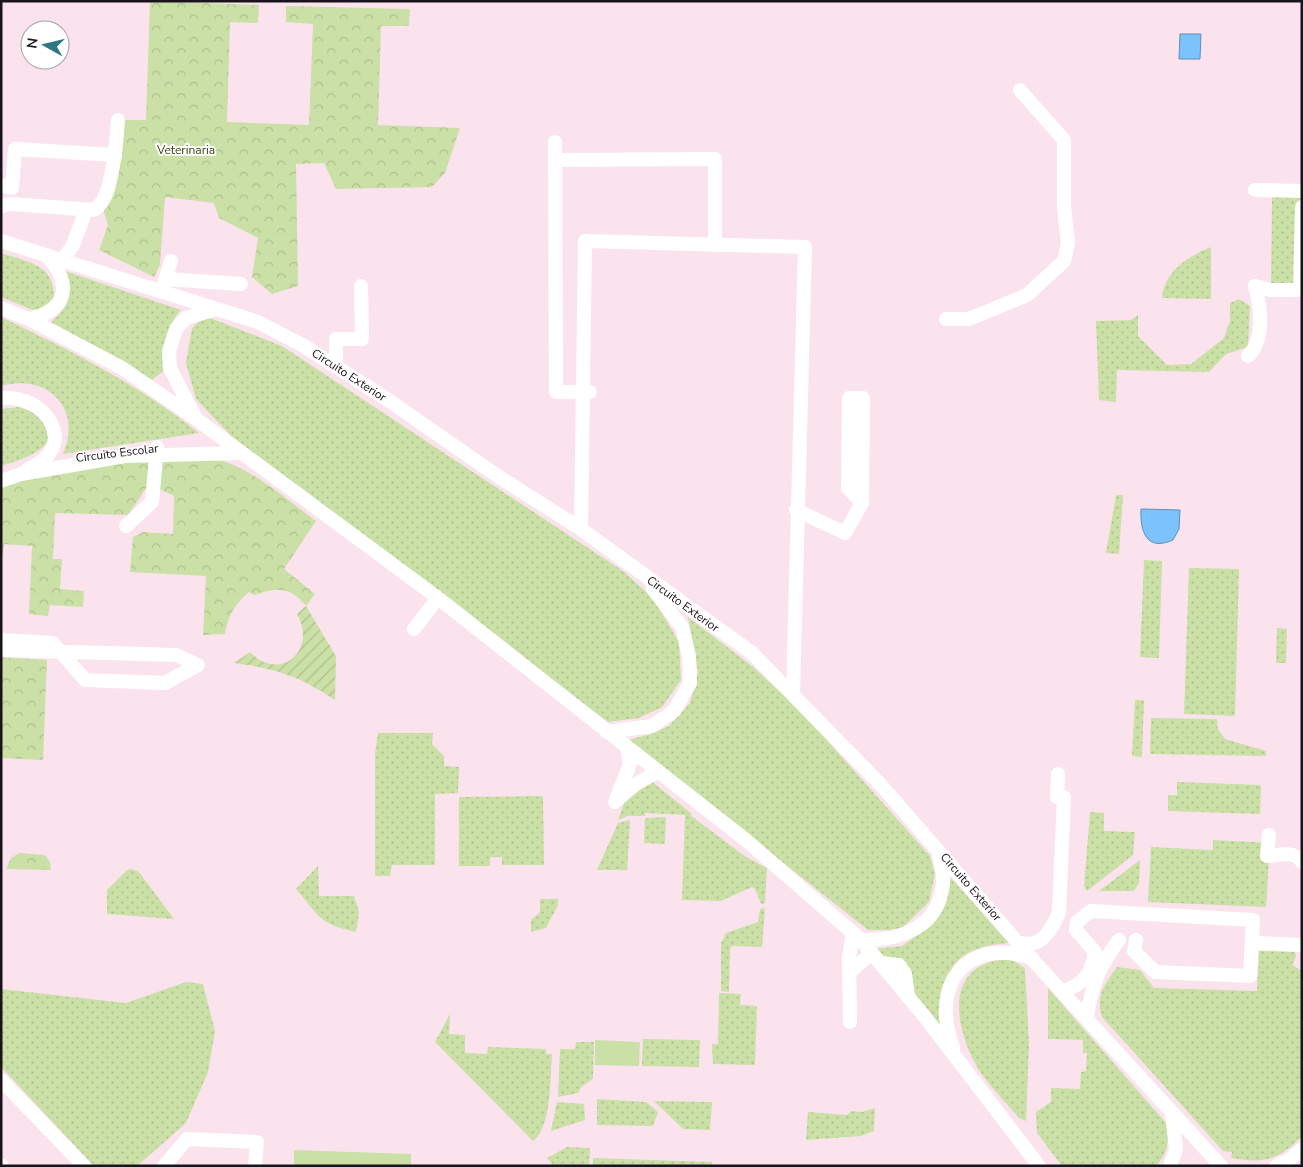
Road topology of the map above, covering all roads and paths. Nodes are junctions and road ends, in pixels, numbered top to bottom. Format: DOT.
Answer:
graph roads {
  1 [pos="1020,90"];
  2 [pos="118,120"];
  3 [pos="556,142"];
  4 [pos="115,155"];
  5 [pos="556,160"];
  6 [pos="6,187"];
  7 [pos="1256,190"];
  8 [pos="1302,191"];
  9 [pos="6,205"];
  10 [pos="1302,207"];
  11 [pos="86,210"];
  12 [pos="1,242"];
  13 [pos="715,245"];
  14 [pos="45,254"];
  15 [pos="62,260"];
  16 [pos="171,261"];
  17 [pos="242,284"];
  18 [pos="163,286"];
  19 [pos="361,286"];
  20 [pos="1,308"];
  21 [pos="213,310"];
  22 [pos="29,319"];
  23 [pos="946,319"];
  24 [pos="1250,354"];
  25 [pos="336,365"];
  26 [pos="582,392"];
  27 [pos="1,398"];
  28 [pos="196,418"];
  29 [pos="157,450"];
  30 [pos="238,451"];
  31 [pos="28,469"];
  32 [pos="1,475"];
  33 [pos="1,481"];
  34 [pos="862,503"];
  35 [pos="796,510"];
  36 [pos="126,526"];
  37 [pos="581,529"];
  38 [pos="630,565"];
  39 [pos="438,598"];
  40 [pos="414,629"];
  41 [pos="1,640"];
  42 [pos="1,650"];
  43 [pos="58,651"];
  44 [pos="793,693"];
  45 [pos="607,732"];
  46 [pos="627,747"];
  47 [pos="657,772"];
  48 [pos="1058,774"];
  49 [pos="1269,835"];
  50 [pos="938,849"];
  51 [pos="1302,862"];
  52 [pos="857,936"];
  53 [pos="1119,940"];
  54 [pos="1136,940"];
  55 [pos="1018,943"];
  56 [pos="1302,945"];
  57 [pos="1252,946"];
  58 [pos="876,958"];
  59 [pos="1032,959"];
  60 [pos="851,971"];
  61 [pos="1064,991"];
  62 [pos="1087,1017"];
  63 [pos="850,1022"];
  64 [pos="956,1058"];
  65 [pos="1,1080"];
  66 [pos="1172,1112"];
  67 [pos="1302,1149"];
  68 [pos="1026,1150"];
  69 [pos="84,1166"];
  70 [pos="164,1166"];
  71 [pos="255,1166"];
  72 [pos="1025,1166"];
  73 [pos="1039,1166"];
  74 [pos="1170,1166"];
  75 [pos="1221,1166"];
  76 [pos="1276,1166"];
  1 -- 23 [label="street"];
  2 -- 4 [label="street"];
  3 -- 5 [label="street"];
  4 -- 6 [label="street"];
  4 -- 11 [label="street"];
  5 -- 13 [label="street"];
  5 -- 26 [label="street"];
  6 -- 9 [label="street"];
  7 -- 8 [label="street"];
  9 -- 11 [label="street"];
  10 -- 24 [label="street"];
  11 -- 15 [label="street"];
  12 -- 14 [label="street, Circuito Exterior"];
  13 -- 26 [label="street"];
  13 -- 35 [label="street"];
  14 -- 15 [label="street, Circuito Exterior"];
  14 -- 22 [label="street"];
  15 -- 18 [label="street, Circuito Exterior"];
  16 -- 18 [label="street"];
  17 -- 18 [label="street"];
  18 -- 21 [label="street, Circuito Exterior"];
  19 -- 25 [label="street"];
  20 -- 22 [label="street"];
  21 -- 25 [label="street, Circuito Exterior"];
  21 -- 28 [label="street"];
  22 -- 28 [label="street"];
  25 -- 37 [label="street, Circuito Exterior"];
  26 -- 37 [label="street"];
  27 -- 31 [label="street"];
  28 -- 30 [label="street"];
  29 -- 30 [label="street, Circuito Escolar"];
  29 -- 31 [label="street, Circuito Escolar"];
  29 -- 33 [label="street"];
  29 -- 36 [label="street"];
  30 -- 39 [label="street"];
  31 -- 32 [label="street, Circuito Escolar"];
  34 -- 34 [label="street"];
  34 -- 35 [label="street"];
  35 -- 44 [label="street"];
  37 -- 38 [label="street, Circuito Exterior"];
  38 -- 44 [label="street, Circuito Exterior"];
  38 -- 45 [label="street"];
  39 -- 40 [label="street"];
  39 -- 45 [label="street"];
  41 -- 43 [label="street"];
  42 -- 43 [label="street"];
  43 -- 43 [label="street"];
  44 -- 50 [label="street, Circuito Exterior"];
  45 -- 46 [label="street"];
  46 -- 47 [label="street"];
  46 -- 47 [label="street"];
  47 -- 52 [label="street"];
  48 -- 55 [label="street"];
  49 -- 51 [label="street"];
  50 -- 52 [label="street"];
  50 -- 55 [label="street, Circuito Exterior"];
  52 -- 58 [label="street"];
  52 -- 60 [label="street"];
  53 -- 62 [label="street"];
  54 -- 57 [label="street"];
  55 -- 59 [label="street, Circuito Exterior"];
  56 -- 57 [label="street"];
  57 -- 61 [label="street"];
  58 -- 60 [label="street"];
  58 -- 64 [label="street"];
  59 -- 61 [label="street, Circuito Exterior"];
  59 -- 64 [label="street"];
  60 -- 63 [label="street"];
  61 -- 62 [label="street, Circuito Exterior"];
  62 -- 66 [label="street, Circuito Exterior"];
  64 -- 68 [label="street"];
  65 -- 69 [label="street"];
  66 -- 74 [label="street"];
  66 -- 75 [label="street, Circuito Exterior"];
  67 -- 76 [label="street"];
  68 -- 72 [label="street"];
  68 -- 73 [label="street"];
  70 -- 71 [label="street"];
}
